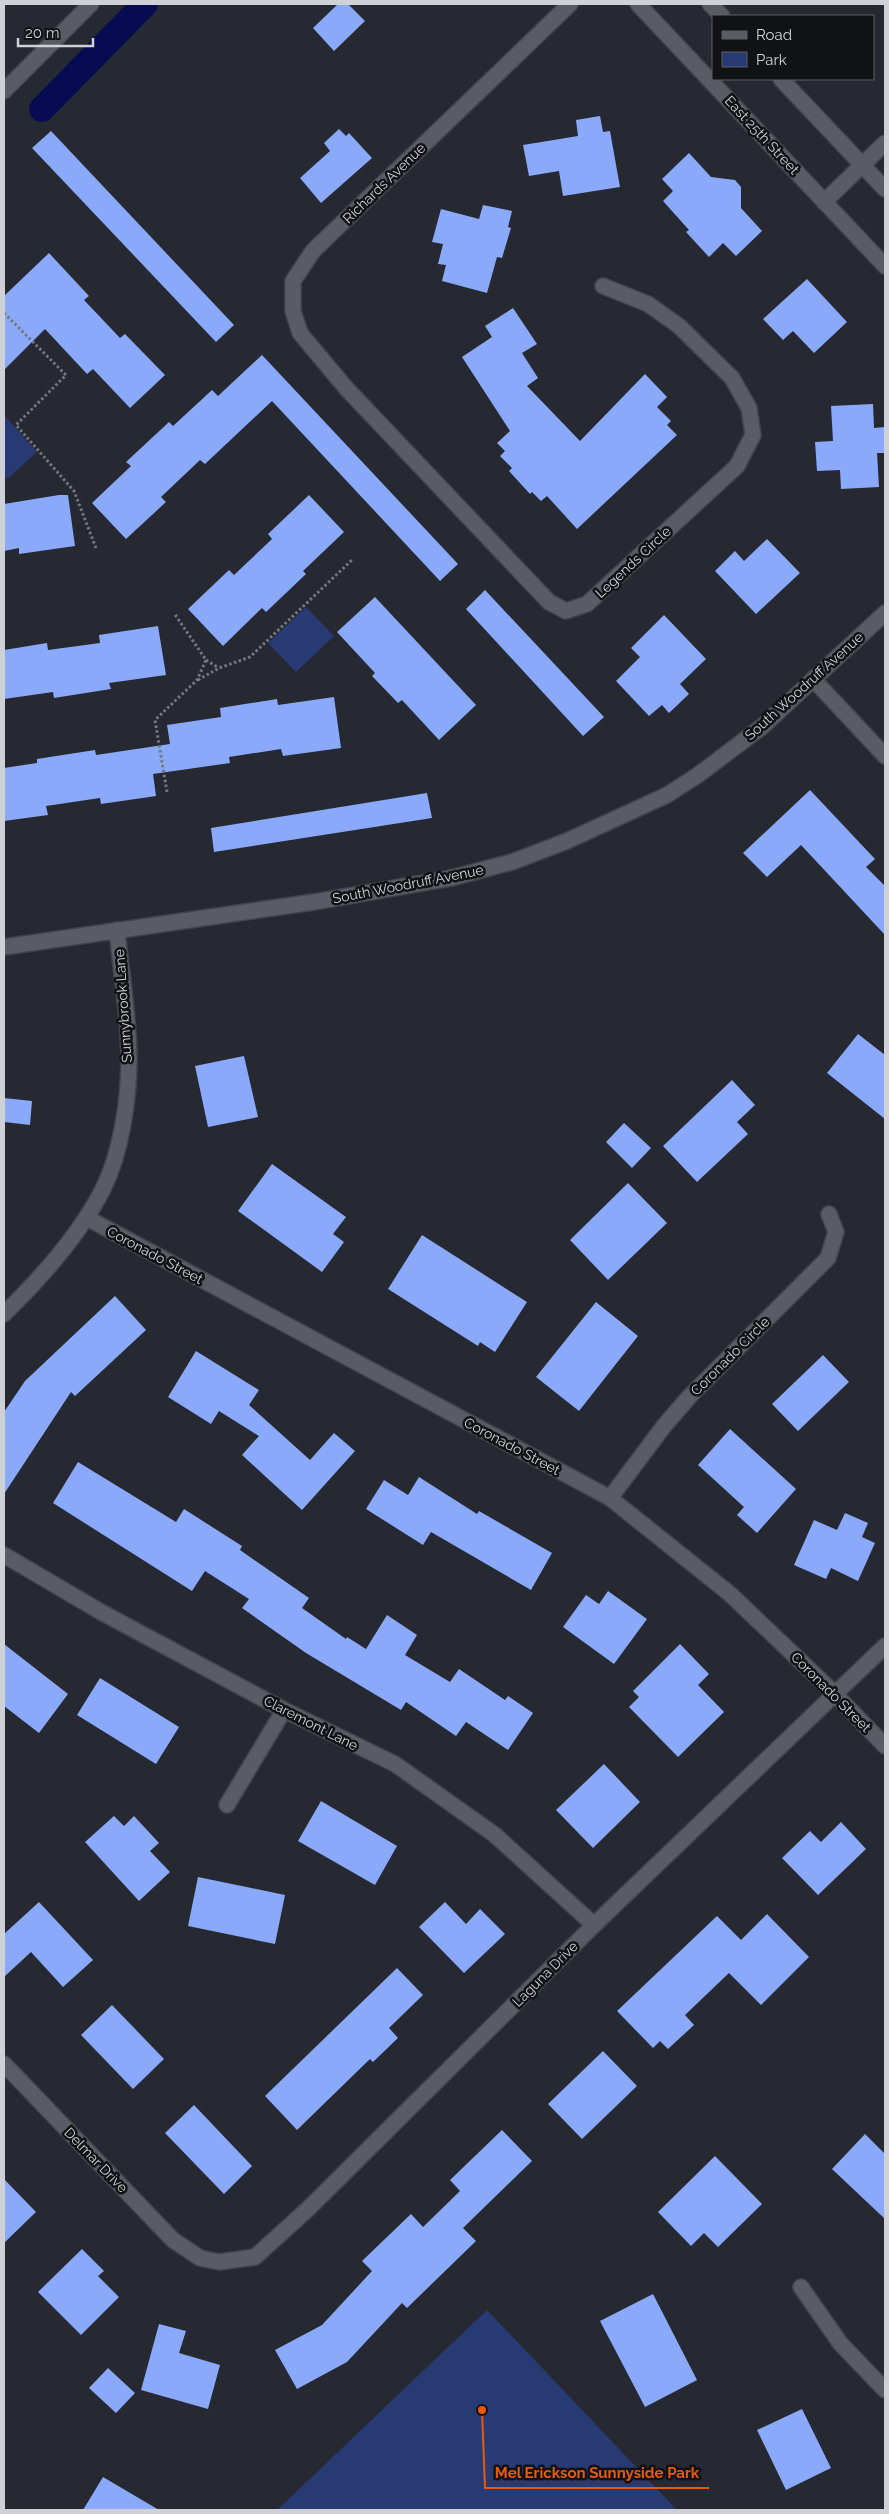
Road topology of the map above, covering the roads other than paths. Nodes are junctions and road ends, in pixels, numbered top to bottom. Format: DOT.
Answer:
graph roads {
  1 [pos="91,4"];
  2 [pos="570,4"];
  3 [pos="638,4"];
  4 [pos="710,4"];
  5 [pos="721,15"];
  6 [pos="782,80"];
  7 [pos="4,91"];
  8 [pos="885,144"];
  9 [pos="862,164"];
  10 [pos="885,190"];
  11 [pos="824,202"];
  12 [pos="885,266"];
  13 [pos="603,286"];
  14 [pos="346,388"];
  15 [pos="885,613"];
  16 [pos="813,679"];
  17 [pos="885,756"];
  18 [pos="117,930"];
  19 [pos="4,947"];
  20 [pos="829,1214"];
  21 [pos="87,1218"];
  22 [pos="4,1314"];
  23 [pos="610,1498"];
  24 [pos="4,1555"];
  25 [pos="885,1646"];
  26 [pos="834,1694"];
  27 [pos="284,1710"];
  28 [pos="885,1746"];
  29 [pos="228,1804"];
  30 [pos="594,1925"];
  31 [pos="4,2064"];
  32 [pos="190,2252"];
  33 [pos="801,2287"];
  34 [pos="885,2390"];
  1 -- 7 [label="street"];
  2 -- 14 [label="street, Richards Avenue"];
  3 -- 11 [label="street, East 25th Street"];
  4 -- 5 [label="street"];
  6 -- 9 [label="street"];
  8 -- 9 [label="street"];
  9 -- 10 [label="street"];
  9 -- 11 [label="street"];
  11 -- 12 [label="street, East 25th Street"];
  13 -- 14 [label="street, Legends Circle"];
  15 -- 16 [label="street, South Woodruff Avenue"];
  16 -- 17 [label="street"];
  16 -- 18 [label="street, South Woodruff Avenue"];
  18 -- 19 [label="street, South Woodruff Avenue"];
  18 -- 21 [label="street, Sunnybrook Lane"];
  20 -- 23 [label="street, Coronado Circle"];
  21 -- 22 [label="street, Sunnybrook Lane"];
  21 -- 23 [label="street, Coronado Street"];
  23 -- 26 [label="street, Coronado Street"];
  24 -- 27 [label="street, Claremont Lane"];
  25 -- 26 [label="street, Laguna Drive"];
  26 -- 28 [label="street, Coronado Street"];
  26 -- 30 [label="street, Laguna Drive"];
  27 -- 29 [label="street"];
  27 -- 30 [label="street, Claremont Lane"];
  30 -- 32 [label="street, Laguna Drive"];
  31 -- 32 [label="street, Delmar Drive"];
  33 -- 34 [label="street"];
}
